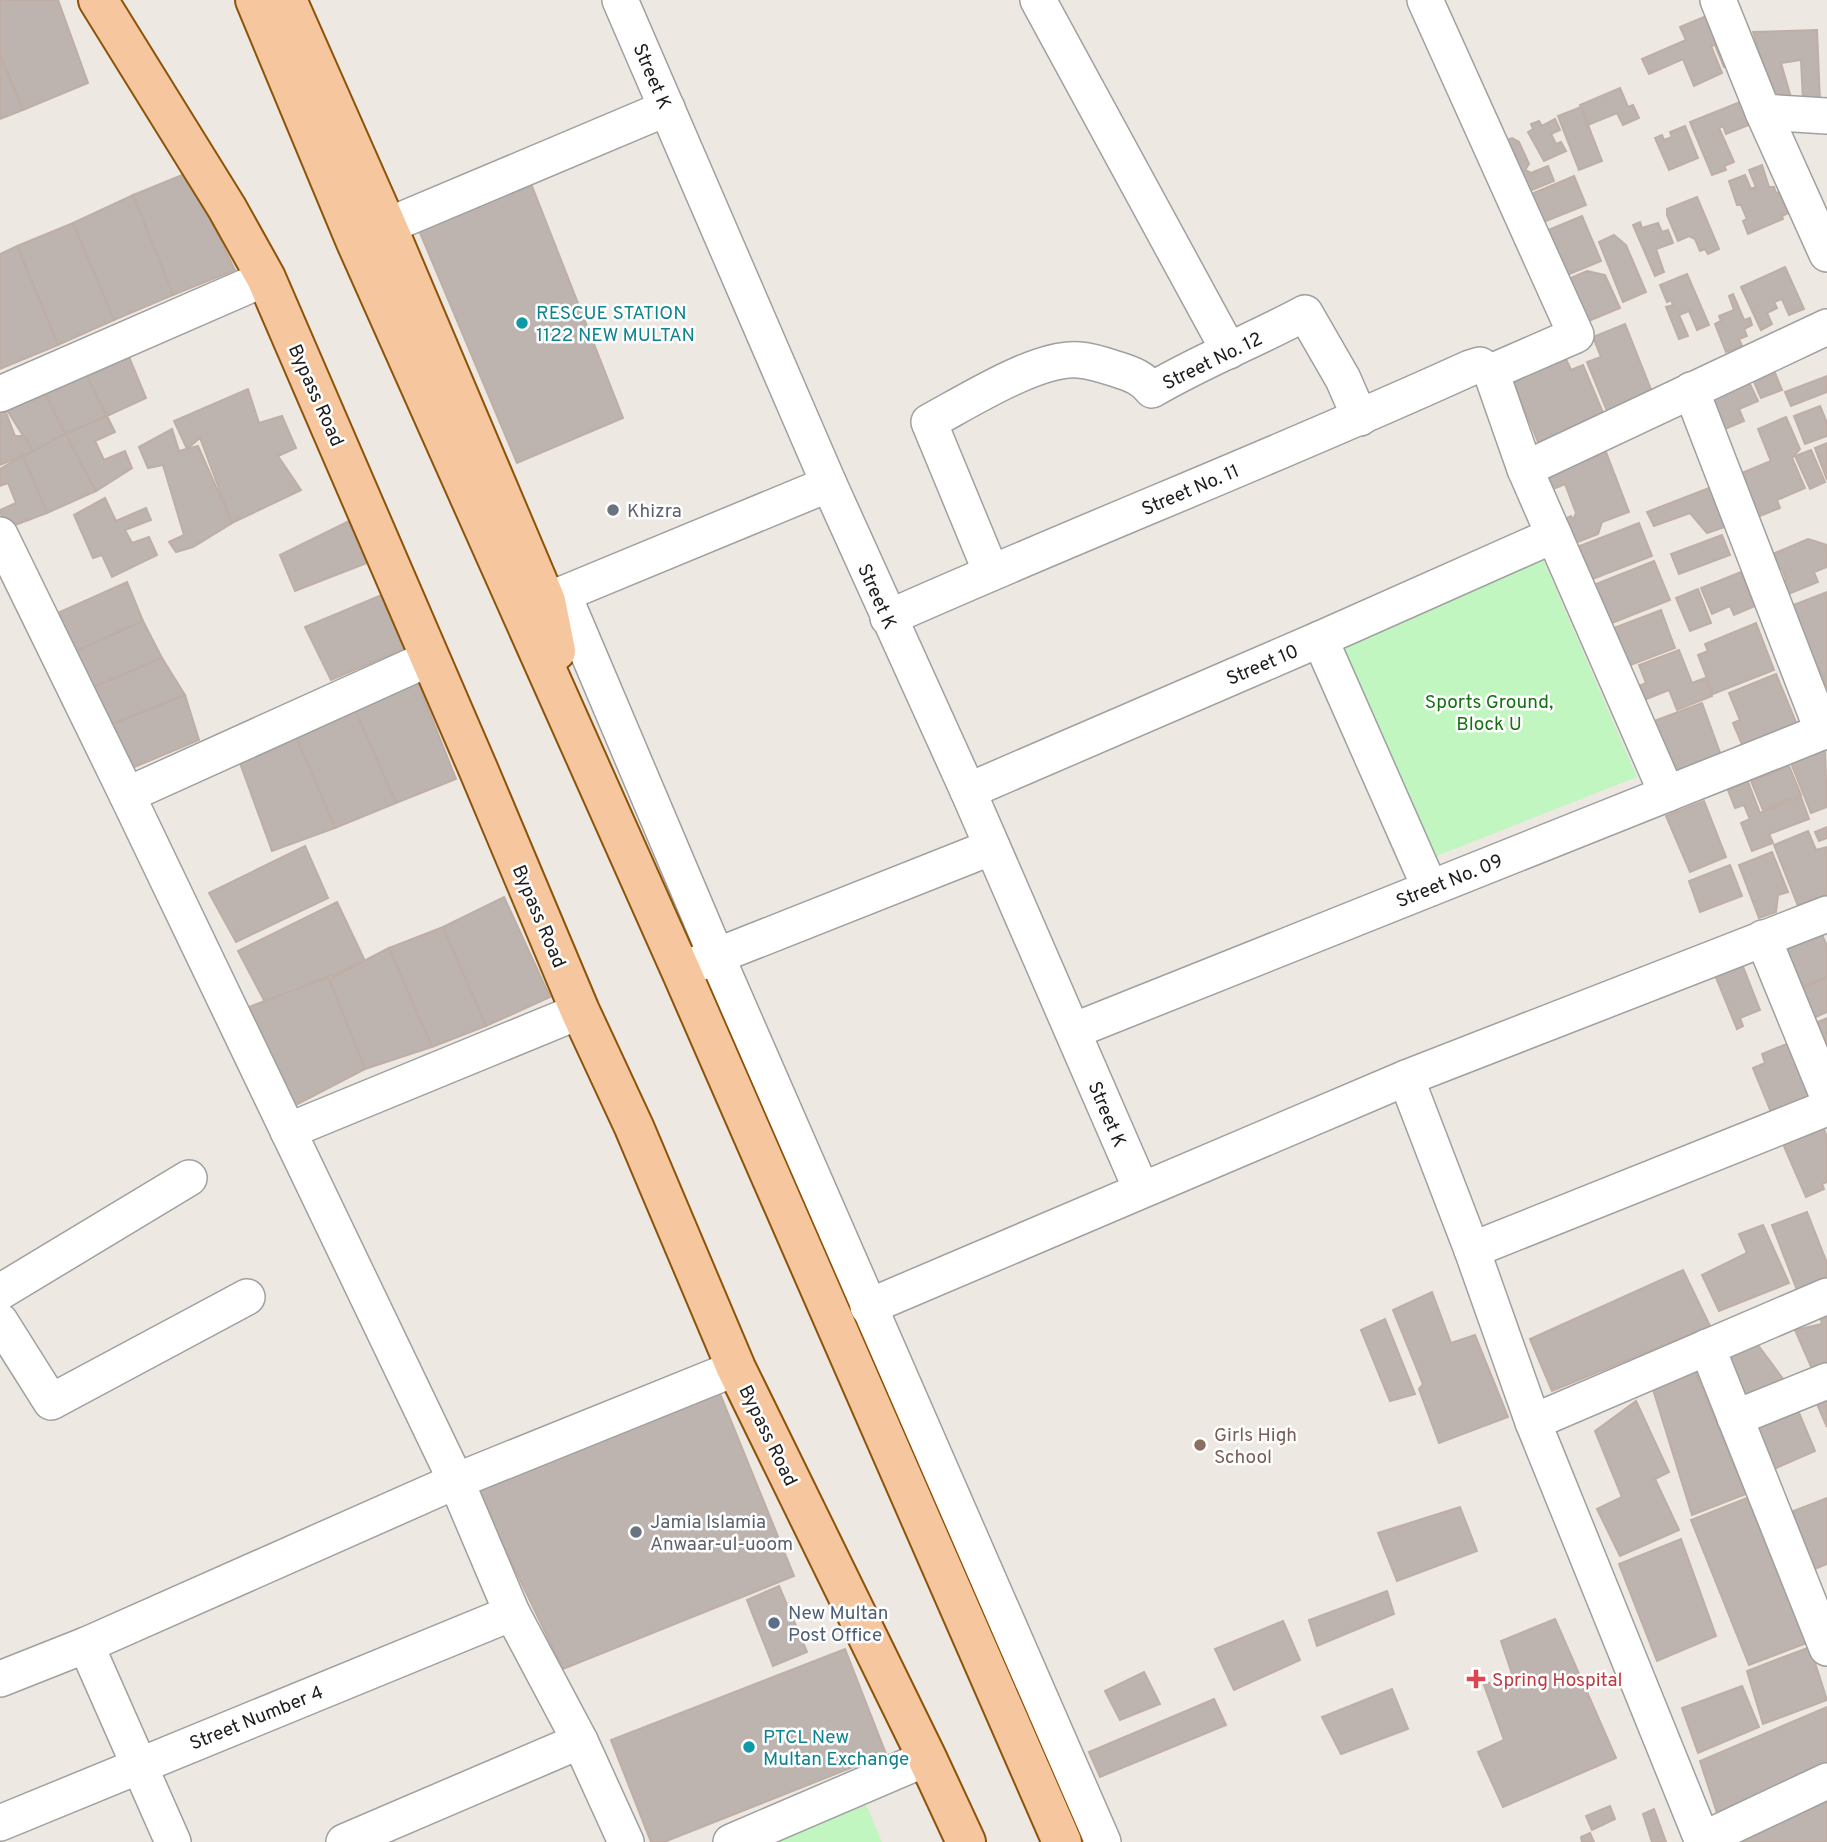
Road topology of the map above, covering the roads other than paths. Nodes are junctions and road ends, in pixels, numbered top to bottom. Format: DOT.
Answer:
graph roads {
  1 [pos="98,0"];
  2 [pos="255,0"];
  3 [pos="287,0"];
  4 [pos="620,0"];
  5 [pos="1038,0"];
  6 [pos="1425,0"];
  7 [pos="1717,0"];
  8 [pos="667,108"];
  9 [pos="1763,113"];
  10 [pos="1827,116"];
  11 [pos="387,226"];
  12 [pos="1827,254"];
  13 [pos="266,278"];
  14 [pos="1827,327"];
  15 [pos="1229,351"];
  16 [pos="1491,372"];
  17 [pos="1691,390"];
  18 [pos="0,394"];
  19 [pos="1360,418"];
  20 [pos="1525,469"];
  21 [pos="829,484"];
  22 [pos="0,535"];
  23 [pos="1554,535"];
  24 [pos="991,572"];
  25 [pos="554,597"];
  26 [pos="888,618"];
  27 [pos="1320,639"];
  28 [pos="430,658"];
  29 [pos="570,722"];
  30 [pos="1825,731"];
  31 [pos="968,791"];
  32 [pos="1667,794"];
  33 [pos="127,795"];
  34 [pos="992,847"];
  35 [pos="1430,887"];
  36 [pos="1827,914"];
  37 [pos="1763,938"];
  38 [pos="716,955"];
  39 [pos="681,971"];
  40 [pos="580,1012"];
  41 [pos="1073,1031"];
  42 [pos="1406,1078"];
  43 [pos="1827,1094"];
  44 [pos="1827,1108"];
  45 [pos="288,1132"];
  46 [pos="189,1178"];
  47 [pos="1141,1189"];
  48 [pos="1472,1250"];
  49 [pos="0,1292"];
  50 [pos="1827,1296"];
  51 [pos="247,1297"];
  52 [pos="868,1307"];
  53 [pos="0,1321"];
  54 [pos="1707,1347"];
  55 [pos="736,1368"];
  56 [pos="1827,1381"];
  57 [pos="1735,1418"];
  58 [pos="1533,1422"];
  59 [pos="456,1481"];
  60 [pos="512,1613"];
  61 [pos="86,1645"];
  62 [pos="1827,1648"];
  63 [pos="0,1679"];
  64 [pos="580,1741"];
  65 [pos="927,1758"];
  66 [pos="138,1765"];
  67 [pos="1827,1782"];
  68 [pos="0,1823"];
  69 [pos="1702,1841"];
  70 [pos="173,1842"];
  71 [pos="344,1842"];
  72 [pos="626,1842"];
  73 [pos="732,1842"];
  74 [pos="966,1842"];
  75 [pos="1062,1842"];
  76 [pos="1102,1842"];
  1 -- 13 [label="main road, Bypass Road"];
  2 -- 29 [label="main road"];
  3 -- 11 [label="main road"];
  4 -- 8 [label="street, Street K"];
  5 -- 15 [label="street"];
  6 -- 16 [label="street"];
  7 -- 9 [label="street"];
  8 -- 11 [label="street"];
  8 -- 21 [label="street, Street K"];
  9 -- 10 [label="street"];
  9 -- 12 [label="street"];
  11 -- 25 [label="main road"];
  13 -- 18 [label="street"];
  13 -- 28 [label="main road, Bypass Road"];
  14 -- 17 [label="street"];
  15 -- 19 [label="street, Street No. 12"];
  15 -- 24 [label="street, Street No. 12"];
  16 -- 19 [label="street, Street No. 11"];
  16 -- 20 [label="street"];
  17 -- 20 [label="street"];
  17 -- 30 [label="street"];
  19 -- 24 [label="street, Street No. 11"];
  20 -- 23 [label="street"];
  21 -- 25 [label="street"];
  21 -- 26 [label="street, Street K"];
  22 -- 33 [label="street"];
  23 -- 27 [label="street, Street 10"];
  23 -- 32 [label="street"];
  24 -- 26 [label="street, Street No. 11"];
  25 -- 29 [label="main road"];
  25 -- 38 [label="street"];
  26 -- 31 [label="street, Street K"];
  27 -- 31 [label="street, Street 10"];
  27 -- 35 [label="street"];
  28 -- 33 [label="street"];
  28 -- 40 [label="main road, Bypass Road"];
  29 -- 39 [label="main road"];
  30 -- 32 [label="street, Street No. 09"];
  31 -- 34 [label="street, Street K"];
  32 -- 35 [label="street, Street No. 09"];
  33 -- 45 [label="street"];
  34 -- 38 [label="street"];
  34 -- 41 [label="street, Street K"];
  35 -- 41 [label="street, Street No. 09"];
  36 -- 37 [label="street"];
  37 -- 42 [label="street"];
  37 -- 43 [label="street"];
  38 -- 39 [label="street"];
  38 -- 52 [label="street"];
  39 -- 75 [label="main road"];
  40 -- 45 [label="street"];
  40 -- 55 [label="main road, Bypass Road"];
  41 -- 47 [label="street, Street K"];
  42 -- 47 [label="street"];
  42 -- 48 [label="street"];
  44 -- 48 [label="street"];
  45 -- 59 [label="street"];
  46 -- 49 [label="street"];
  47 -- 52 [label="street"];
  48 -- 58 [label="street"];
  50 -- 54 [label="street"];
  51 -- 53 [label="street"];
  52 -- 76 [label="street"];
  54 -- 57 [label="street"];
  54 -- 58 [label="street"];
  55 -- 59 [label="street"];
  55 -- 65 [label="main road, Bypass Road"];
  56 -- 57 [label="street"];
  57 -- 62 [label="street"];
  58 -- 69 [label="street"];
  59 -- 60 [label="street"];
  59 -- 61 [label="street"];
  60 -- 64 [label="street"];
  60 -- 66 [label="street, Street Number 4"];
  61 -- 63 [label="street"];
  61 -- 66 [label="street"];
  64 -- 71 [label="street"];
  64 -- 72 [label="street"];
  65 -- 73 [label="street"];
  65 -- 74 [label="main road, Bypass Road"];
  66 -- 68 [label="street, Street Number 4"];
  66 -- 70 [label="street"];
  67 -- 69 [label="street"];
}
